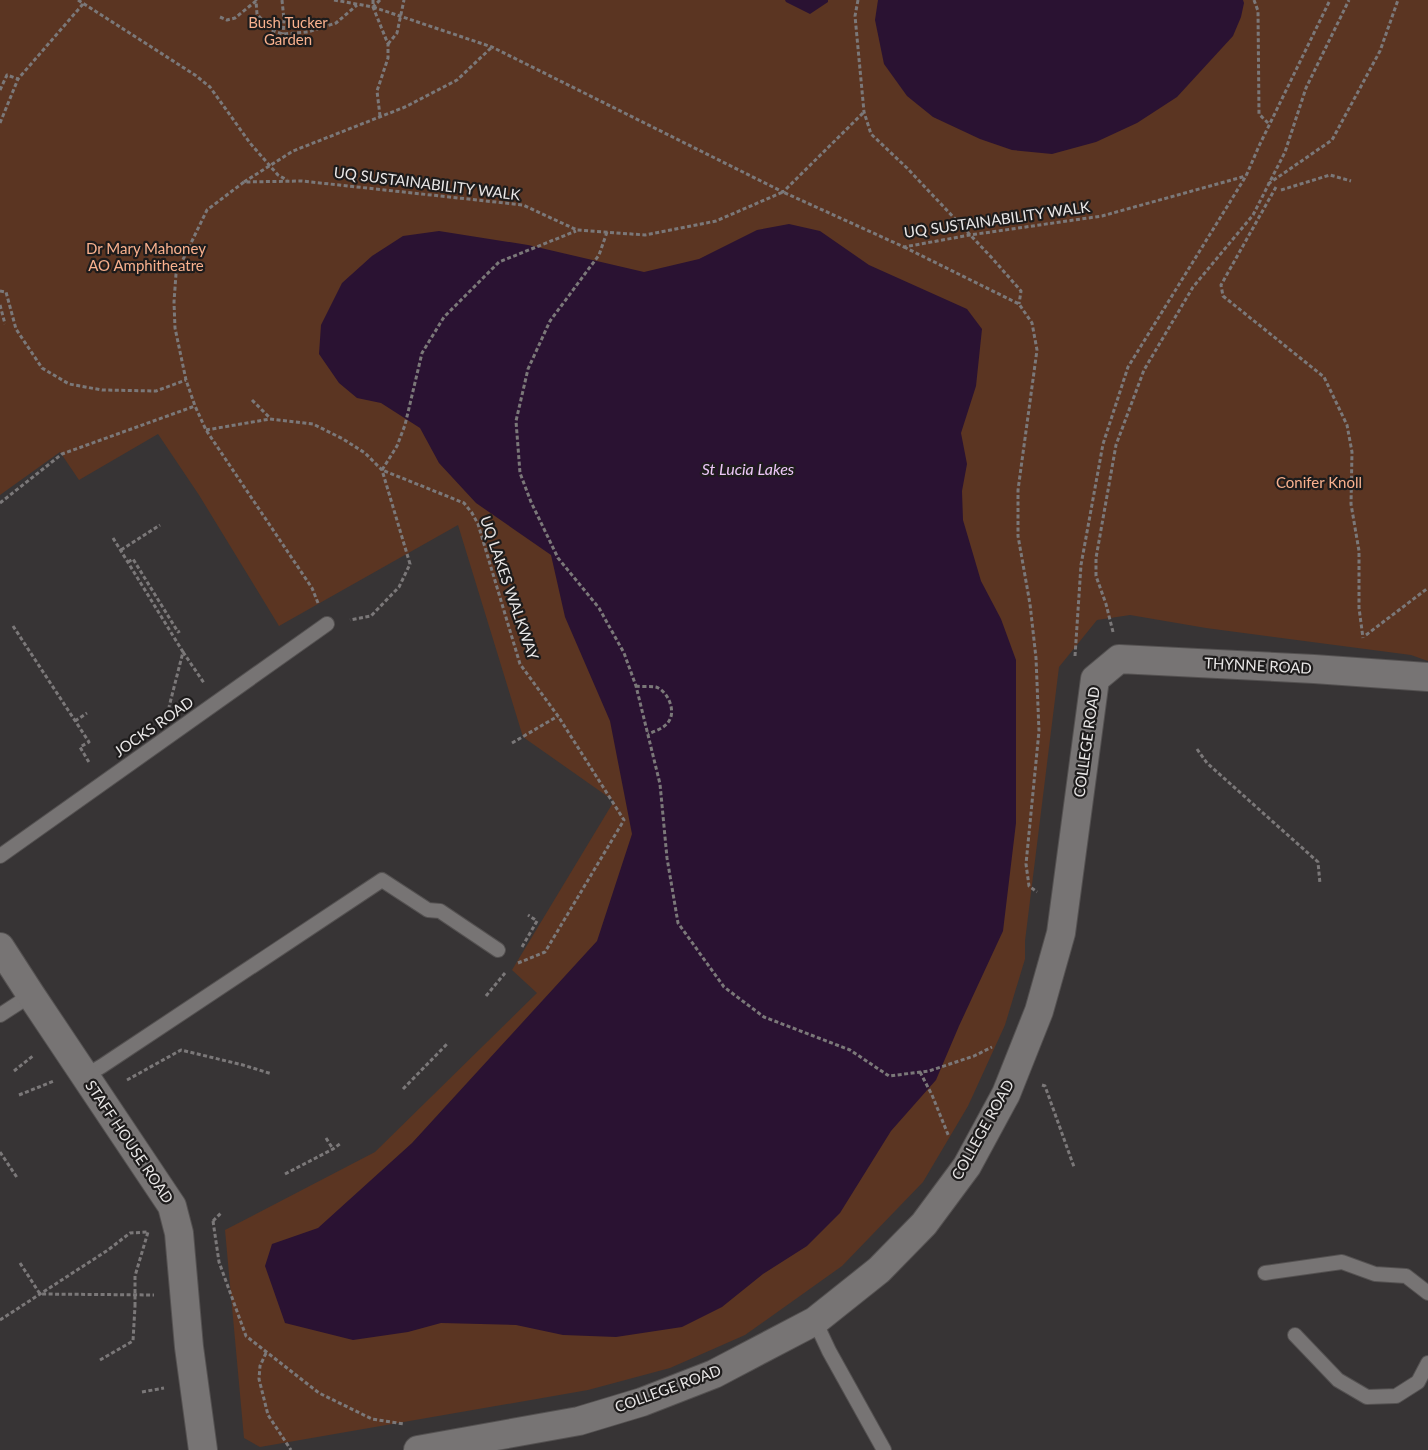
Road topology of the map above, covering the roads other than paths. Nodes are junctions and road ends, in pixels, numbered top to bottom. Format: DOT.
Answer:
graph roads {
  1 [pos="327,624"];
  2 [pos="1428,677"];
  3 [pos="1095,679"];
  4 [pos="0,856"];
  5 [pos="0,946"];
  6 [pos="498,950"];
  7 [pos="31,995"];
  8 [pos="0,1015"];
  9 [pos="85,1076"];
  10 [pos="1264,1273"];
  11 [pos="1428,1293"];
  12 [pos="814,1321"];
  13 [pos="1295,1335"];
  14 [pos="1428,1363"];
  15 [pos="203,1450"];
  16 [pos="418,1450"];
  17 [pos="884,1450"];
  1 -- 4 [label="lane, JOCKS ROAD"];
  2 -- 3 [label="street, THYNNE ROAD"];
  3 -- 12 [label="street, COLLEGE ROAD"];
  5 -- 7 [label="street, STAFF HOUSE ROAD"];
  6 -- 9 [label="lane"];
  7 -- 8 [label="lane"];
  7 -- 9 [label="street, STAFF HOUSE ROAD"];
  9 -- 15 [label="street, STAFF HOUSE ROAD"];
  10 -- 11 [label="lane"];
  12 -- 16 [label="street, COLLEGE ROAD"];
  12 -- 17 [label="lane"];
  13 -- 14 [label="lane"];
}
